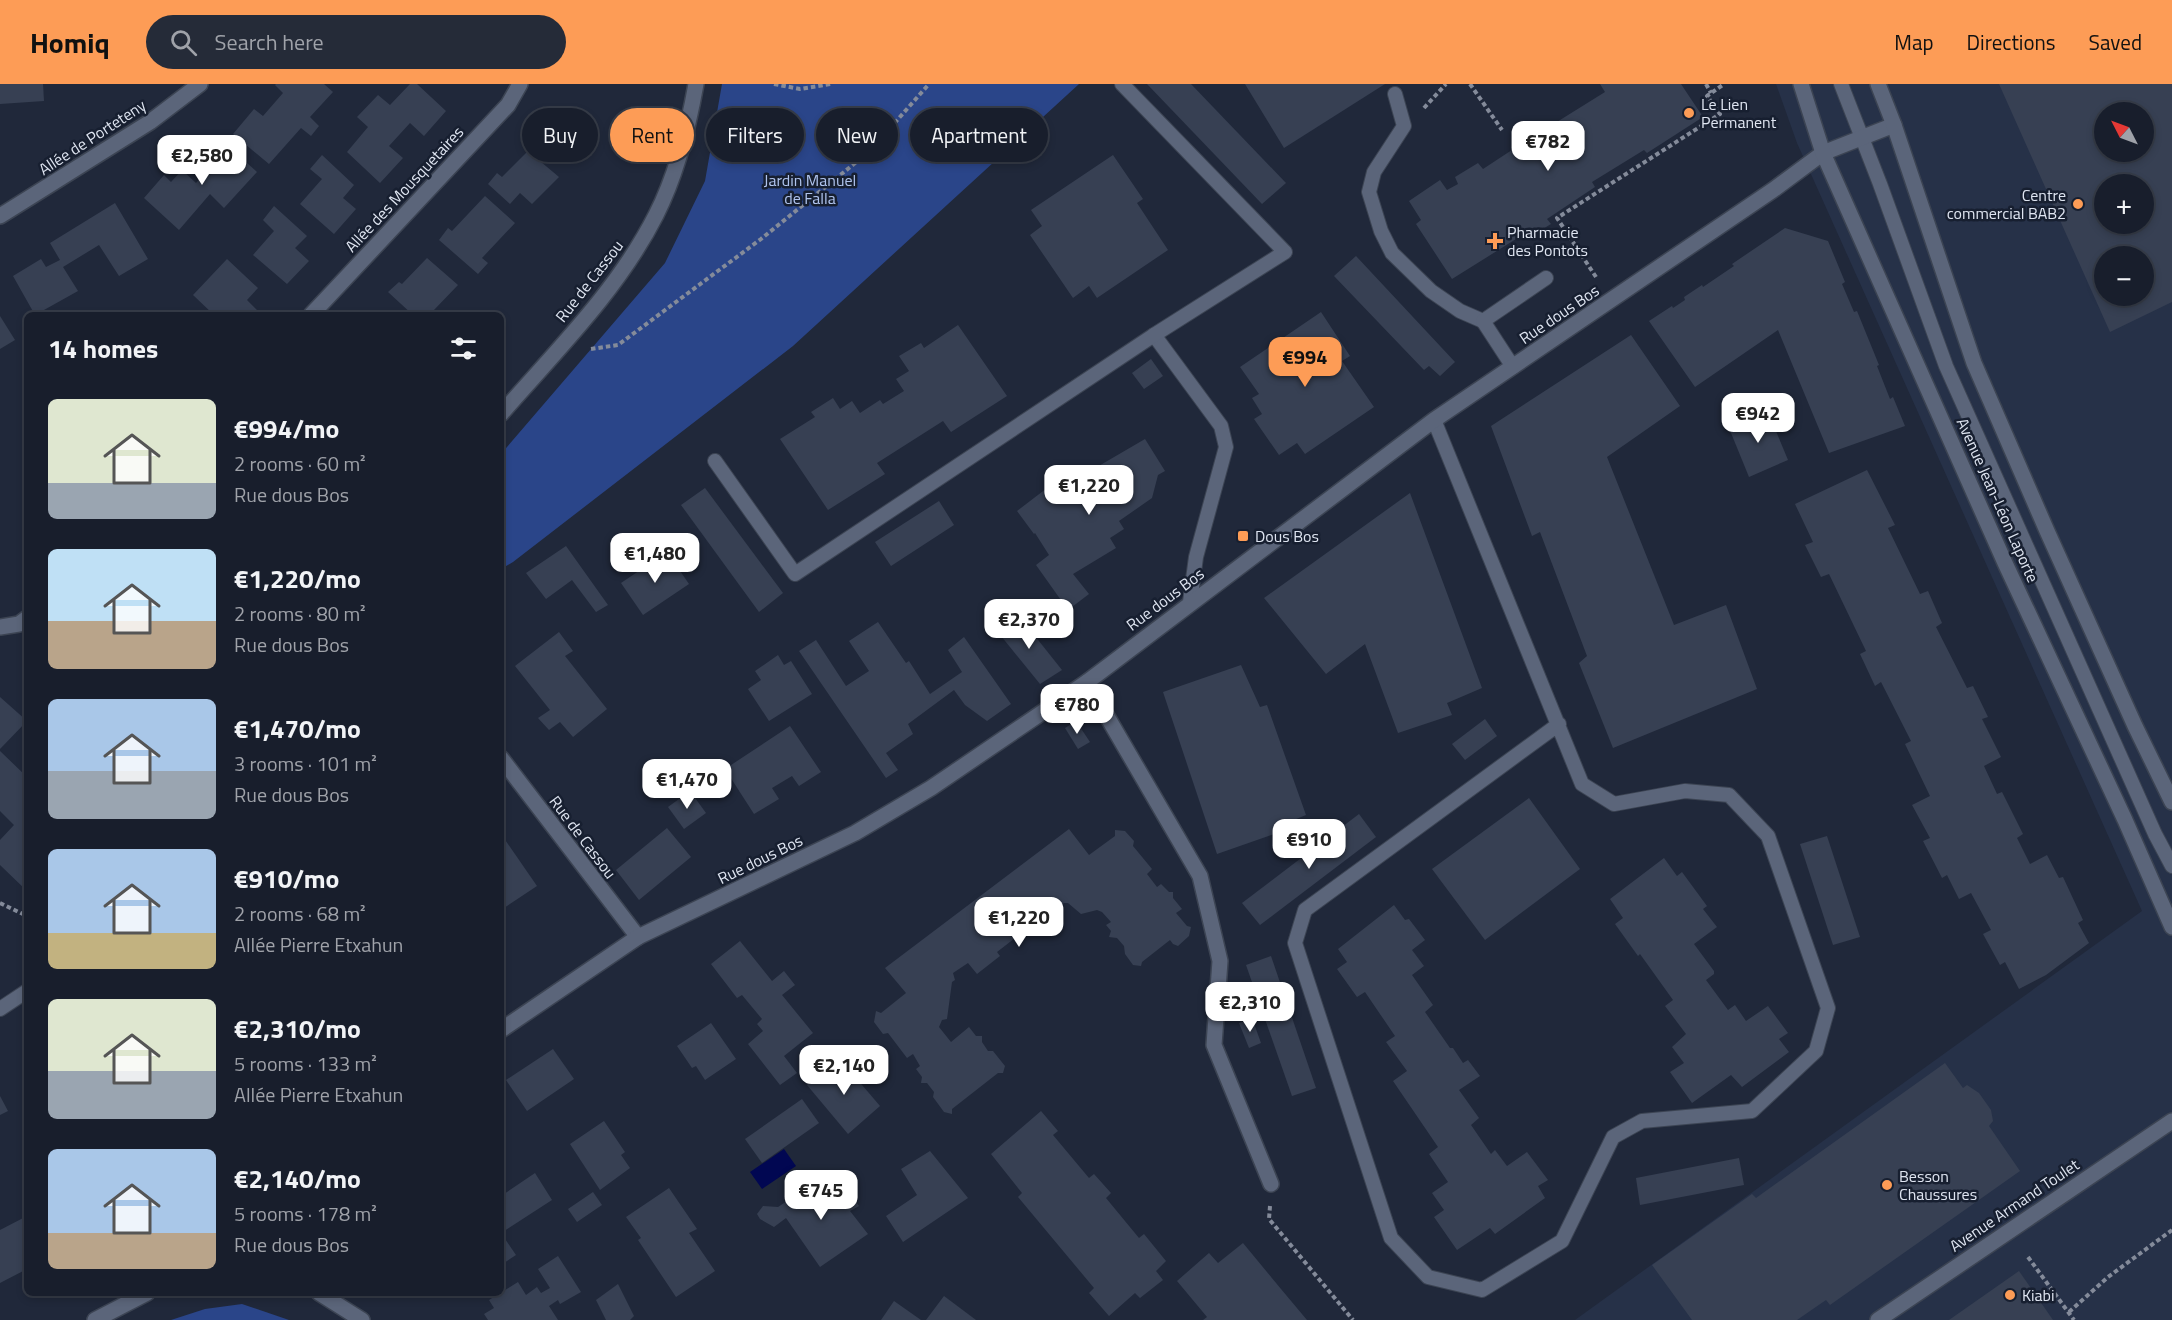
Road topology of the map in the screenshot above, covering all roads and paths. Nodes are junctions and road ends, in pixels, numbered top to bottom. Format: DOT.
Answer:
graph roads {
  1 [pos="200,84"];
  2 [pos="520,84"];
  3 [pos="696,84"];
  4 [pos="774,84"];
  5 [pos="831,84"];
  6 [pos="929,84"];
  7 [pos="1122,84"];
  8 [pos="1470,84"];
  9 [pos="1706,84"];
  10 [pos="1724,84"];
  11 [pos="1801,84"];
  12 [pos="1841,84"];
  13 [pos="1878,84"];
  14 [pos="1711,93"];
  15 [pos="1395,94"];
  16 [pos="1894,125"];
  17 [pos="1502,130"];
  18 [pos="1861,137"];
  19 [pos="1823,153"];
  20 [pos="0,216"];
  21 [pos="1596,277"];
  22 [pos="1546,279"];
  23 [pos="314,312"];
  24 [pos="1483,321"];
  25 [pos="1154,334"];
  26 [pos="586,350"];
  27 [pos="1513,367"];
  28 [pos="504,411"];
  29 [pos="1434,420"];
  30 [pos="716,461"];
  31 [pos="1190,602"];
  32 [pos="24,620"];
  33 [pos="0,627"];
  34 [pos="1087,682"];
  35 [pos="1559,724"];
  36 [pos="504,762"];
  37 [pos="2172,802"];
  38 [pos="2172,866"];
  39 [pos="0,903"];
  40 [pos="24,915"];
  41 [pos="2172,927"];
  42 [pos="638,937"];
  43 [pos="24,993"];
  44 [pos="0,1009"];
  45 [pos="504,1027"];
  46 [pos="2172,1121"];
  47 [pos="1271,1184"];
  48 [pos="2172,1230"];
  49 [pos="2028,1257"];
  50 [pos="141,1296"];
  51 [pos="324,1296"];
  52 [pos="2069,1312"];
  53 [pos="95,1320"];
  54 [pos="362,1320"];
  55 [pos="1353,1320"];
  56 [pos="1878,1320"];
  57 [pos="2074,1320"];
  1 -- 20 [label="street, Allée de Porteteny"];
  2 -- 23 [label="street, Allée des Mousquetaires"];
  3 -- 28 [label="street, Rue de Cassou"];
  4 -- 5 [label="path"];
  6 -- 26 [label="path"];
  7 -- 25 [label="lane"];
  8 -- 17 [label="path"];
  9 -- 14 [label="path"];
  10 -- 14 [label="path"];
  11 -- 19 [label="street, Avenue Jean-Léon Laporte"];
  12 -- 18 [label="lane, Avenue Jean-Léon Laporte"];
  13 -- 16 [label="street, Avenue Jean-Léon Laporte"];
  14 -- 21 [label="path"];
  15 -- 24 [label="lane"];
  16 -- 18 [label="street, Rue dous Bos"];
  16 -- 37 [label="street, Avenue Jean-Léon Laporte"];
  18 -- 19 [label="street, Rue dous Bos"];
  18 -- 38 [label="lane, Avenue Jean-Léon Laporte"];
  19 -- 27 [label="street, Rue dous Bos"];
  19 -- 41 [label="street, Avenue Jean-Léon Laporte"];
  22 -- 24 [label="lane"];
  24 -- 27 [label="lane"];
  25 -- 30 [label="lane"];
  25 -- 31 [label="lane"];
  27 -- 29 [label="street, Rue dous Bos"];
  29 -- 31 [label="street, Rue dous Bos"];
  29 -- 35 [label="lane"];
  31 -- 34 [label="street, Rue dous Bos"];
  32 -- 33 [label="street"];
  34 -- 42 [label="street, Rue dous Bos"];
  34 -- 47 [label="street"];
  35 -- 35 [label="lane"];
  36 -- 42 [label="street, Rue de Cassou"];
  39 -- 40 [label="path"];
  42 -- 45 [label="street, Rue dous Bos"];
  43 -- 44 [label="lane"];
  46 -- 56 [label="street, Avenue Armand Toulet"];
  47 -- 55 [label="path"];
  48 -- 52 [label="path"];
  49 -- 52 [label="path"];
  50 -- 53 [label="street"];
  51 -- 54 [label="street"];
  52 -- 57 [label="path"];
}
